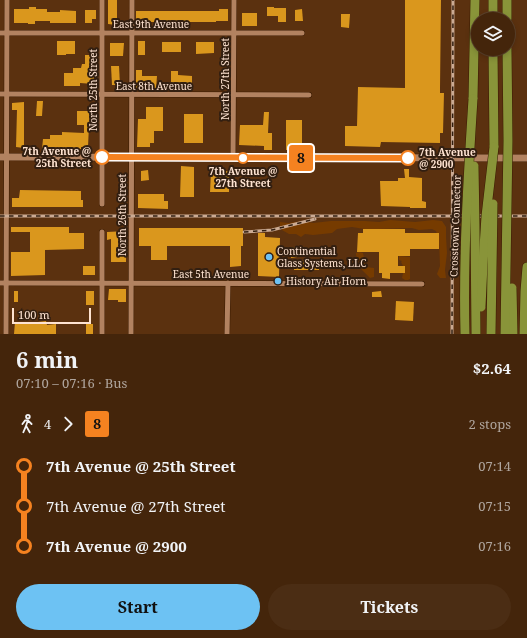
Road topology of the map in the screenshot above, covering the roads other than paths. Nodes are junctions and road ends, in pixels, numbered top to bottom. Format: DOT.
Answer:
graph roads {
  1 [pos="7,0"];
  2 [pos="102,0"];
  3 [pos="132,0"];
  4 [pos="234,0"];
  5 [pos="474,0"];
  6 [pos="493,0"];
  7 [pos="507,0"];
  8 [pos="493,12"];
  9 [pos="507,12"];
  10 [pos="0,32"];
  11 [pos="6,32"];
  12 [pos="102,33"];
  13 [pos="132,33"];
  14 [pos="234,33"];
  15 [pos="302,33"];
  16 [pos="493,56"];
  17 [pos="507,56"];
  18 [pos="0,94"];
  19 [pos="6,94"];
  20 [pos="102,95"];
  21 [pos="132,95"];
  22 [pos="234,95"];
  23 [pos="309,95"];
  24 [pos="473,99"];
  25 [pos="494,147"];
  26 [pos="3,157"];
  27 [pos="102,157"];
  28 [pos="132,157"];
  29 [pos="234,158"];
  30 [pos="527,158"];
  31 [pos="508,166"];
  32 [pos="102,204"];
  33 [pos="102,232"];
  34 [pos="527,267"];
  35 [pos="0,282"];
  36 [pos="6,283"];
  37 [pos="102,283"];
  38 [pos="131,283"];
  39 [pos="228,283"];
  40 [pos="422,284"];
  41 [pos="6,334"];
  42 [pos="102,334"];
  43 [pos="131,334"];
  44 [pos="227,334"];
  45 [pos="465,334"];
  46 [pos="476,334"];
  47 [pos="480,334"];
  48 [pos="491,334"];
  49 [pos="505,334"];
  50 [pos="513,334"];
  51 [pos="524,334"];
  1 -- 11 [label="street"];
  2 -- 12 [label="street, North 25th Street"];
  3 -- 13 [label="street, North 26th Street"];
  4 -- 14 [label="street, North 27th Street"];
  5 -- 24 [label="highway, Crosstown Connector"];
  6 -- 8 [label="highway"];
  7 -- 9 [label="highway"];
  10 -- 11 [label="street, East 9th Avenue"];
  11 -- 12 [label="street, East 9th Avenue"];
  11 -- 19 [label="street"];
  12 -- 13 [label="street, East 9th Avenue"];
  12 -- 20 [label="street, North 25th Street"];
  13 -- 14 [label="street, East 9th Avenue"];
  13 -- 21 [label="street, North 26th Street"];
  14 -- 15 [label="street, East 9th Avenue"];
  14 -- 22 [label="street, North 27th Street"];
  16 -- 25 [label="highway"];
  17 -- 31 [label="highway, bridge"];
  18 -- 19 [label="street, East 8th Avenue"];
  19 -- 20 [label="street, East 8th Avenue"];
  19 -- 26 [label="street"];
  20 -- 21 [label="street, East 8th Avenue"];
  20 -- 27 [label="street, North 25th Street"];
  21 -- 22 [label="street, East 8th Avenue"];
  21 -- 28 [label="street, North 26th Street"];
  22 -- 23 [label="street, East 8th Avenue"];
  22 -- 29 [label="street, North 27th Street"];
  24 -- 45 [label="highway, Crosstown Connector, bridge"];
  24 -- 46 [label="highway, bridge"];
  25 -- 47 [label="highway, bridge"];
  25 -- 48 [label="highway, bridge"];
  26 -- 27 [label="street"];
  26 -- 36 [label="street"];
  27 -- 28 [label="street"];
  27 -- 32 [label="street, North 25th Street"];
  28 -- 29 [label="street"];
  28 -- 38 [label="street, North 26th Street"];
  29 -- 30 [label="street"];
  31 -- 49 [label="highway, bridge"];
  31 -- 50 [label="highway, bridge"];
  33 -- 37 [label="street"];
  34 -- 51 [label="highway"];
  35 -- 36 [label="street, East 5th Avenue"];
  36 -- 37 [label="street, East 5th Avenue"];
  36 -- 41 [label="street"];
  37 -- 38 [label="street, East 5th Avenue"];
  37 -- 42 [label="street"];
  38 -- 39 [label="street, East 5th Avenue"];
  38 -- 43 [label="street, North 26th Street"];
  39 -- 40 [label="street, East 5th Avenue"];
  39 -- 44 [label="street"];
}
